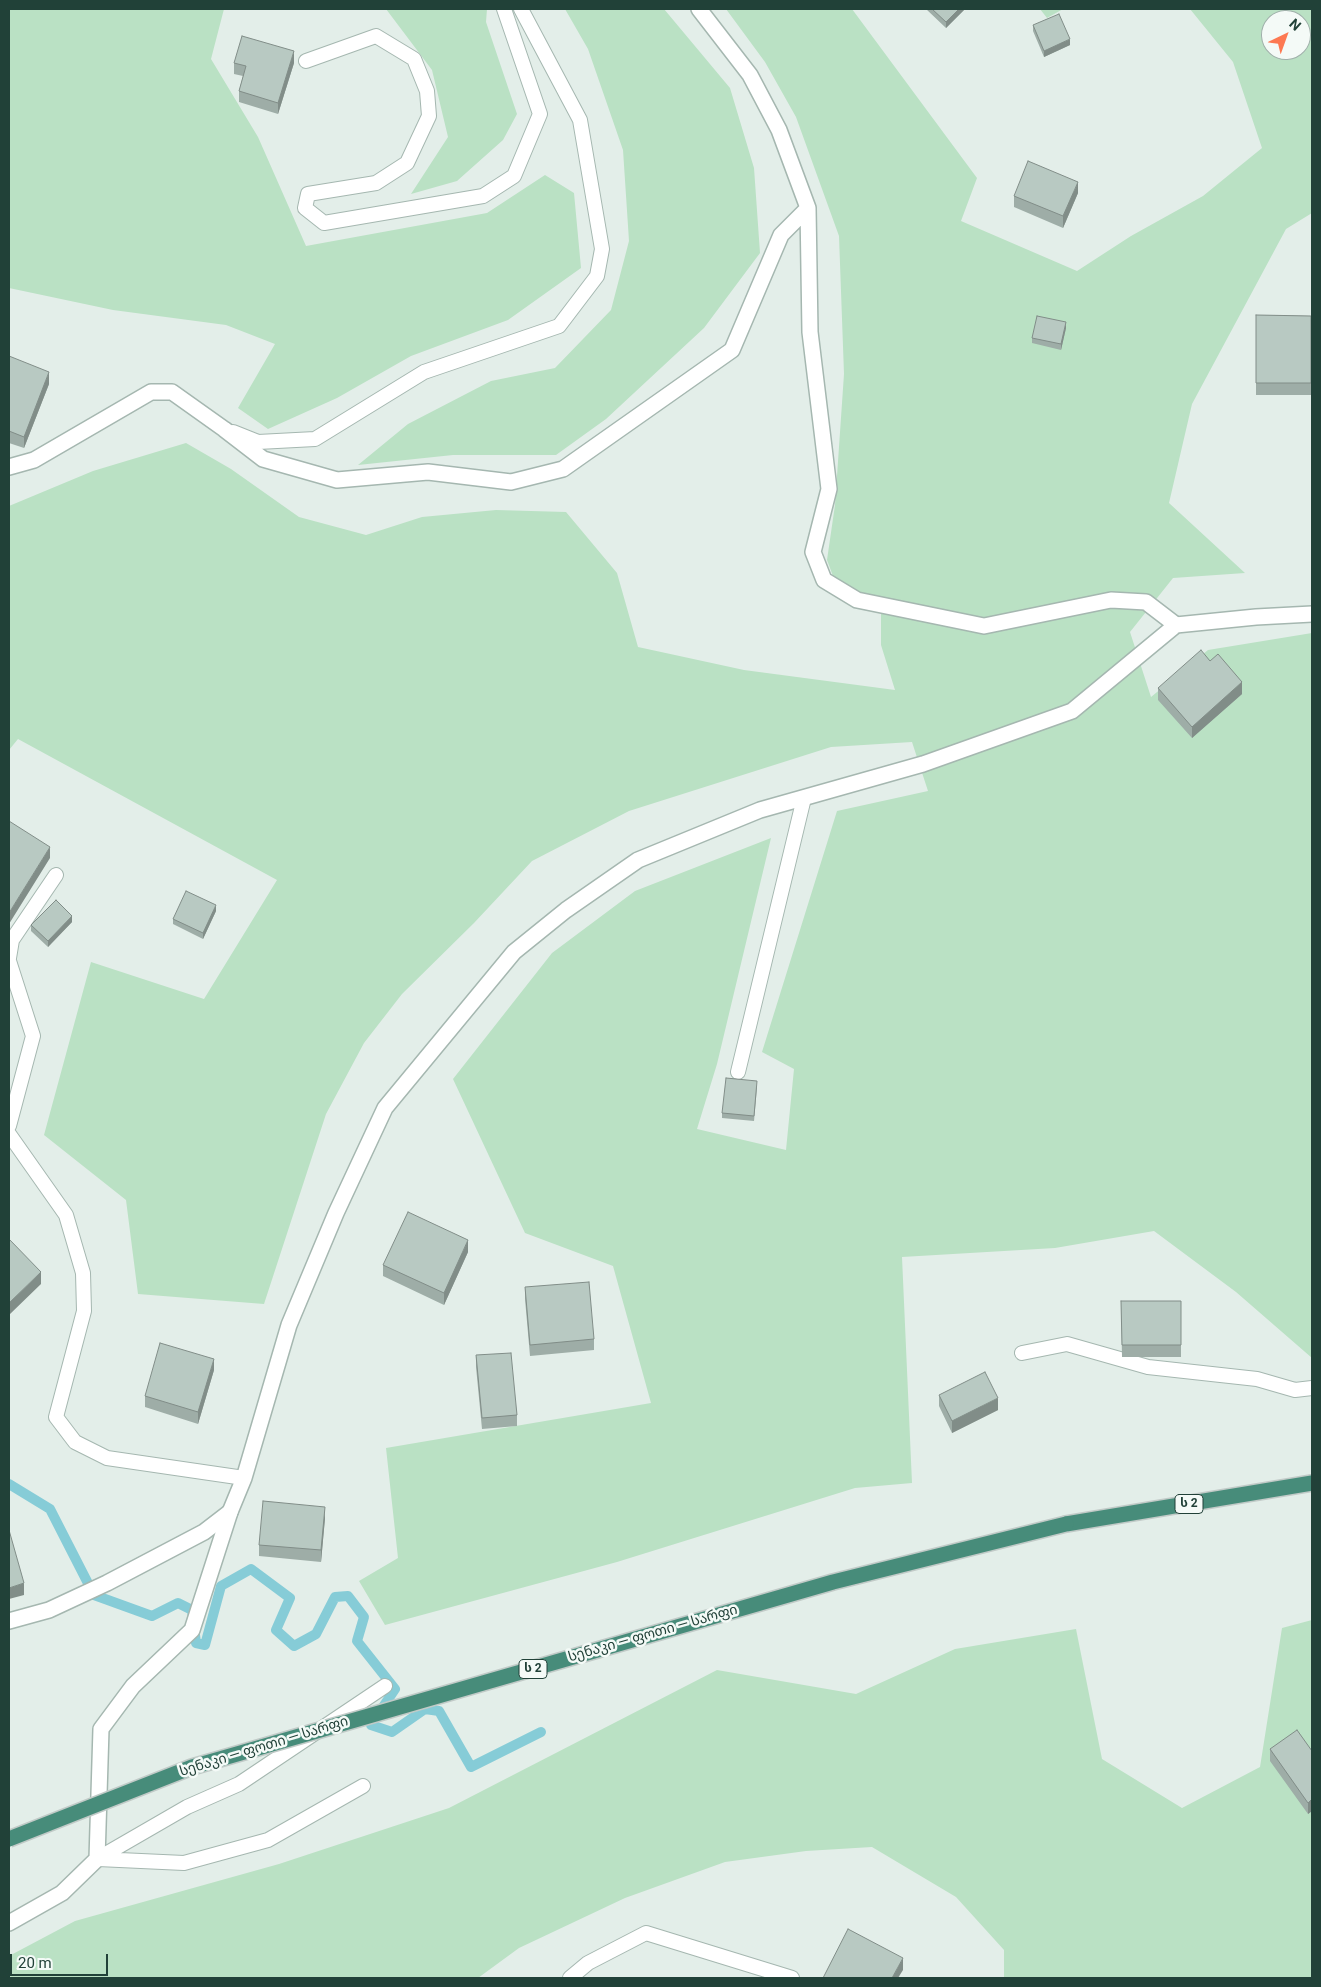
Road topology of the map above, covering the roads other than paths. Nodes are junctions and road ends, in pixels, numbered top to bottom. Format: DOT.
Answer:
graph roads {
  1 [pos="504,9"];
  2 [pos="521,9"];
  3 [pos="699,9"];
  4 [pos="306,61"];
  5 [pos="808,208"];
  6 [pos="224,429"];
  7 [pos="9,467"];
  8 [pos="1312,614"];
  9 [pos="1176,625"];
  10 [pos="804,798"];
  11 [pos="56,875"];
  12 [pos="9,959"];
  13 [pos="738,1072"];
  14 [pos="9,1126"];
  15 [pos="9,1134"];
  16 [pos="1022,1353"];
  17 [pos="1312,1388"];
  18 [pos="244,1478"];
  19 [pos="1312,1483"];
  20 [pos="230,1512"];
  21 [pos="9,1621"];
  22 [pos="385,1686"];
  23 [pos="363,1786"];
  24 [pos="9,1839"];
  25 [pos="97,1859"];
  26 [pos="9,1923"];
  27 [pos="570,1978"];
  28 [pos="792,1978"];
  1 -- 4 [label="lane"];
  2 -- 6 [label="lane"];
  3 -- 5 [label="street"];
  5 -- 6 [label="street"];
  5 -- 9 [label="street"];
  6 -- 7 [label="street"];
  8 -- 9 [label="street"];
  9 -- 10 [label="street"];
  10 -- 13 [label="lane"];
  10 -- 18 [label="street"];
  11 -- 12 [label="lane"];
  12 -- 14 [label="lane"];
  15 -- 18 [label="lane"];
  16 -- 17 [label="lane"];
  18 -- 20 [label="street"];
  19 -- 24 [label="highway, სენაკი — ფოთი — სარფი / ს 2, bridge"];
  20 -- 21 [label="street"];
  20 -- 25 [label="street"];
  22 -- 25 [label="lane"];
  23 -- 25 [label="lane"];
  25 -- 26 [label="street"];
  27 -- 28 [label="lane"];
}
